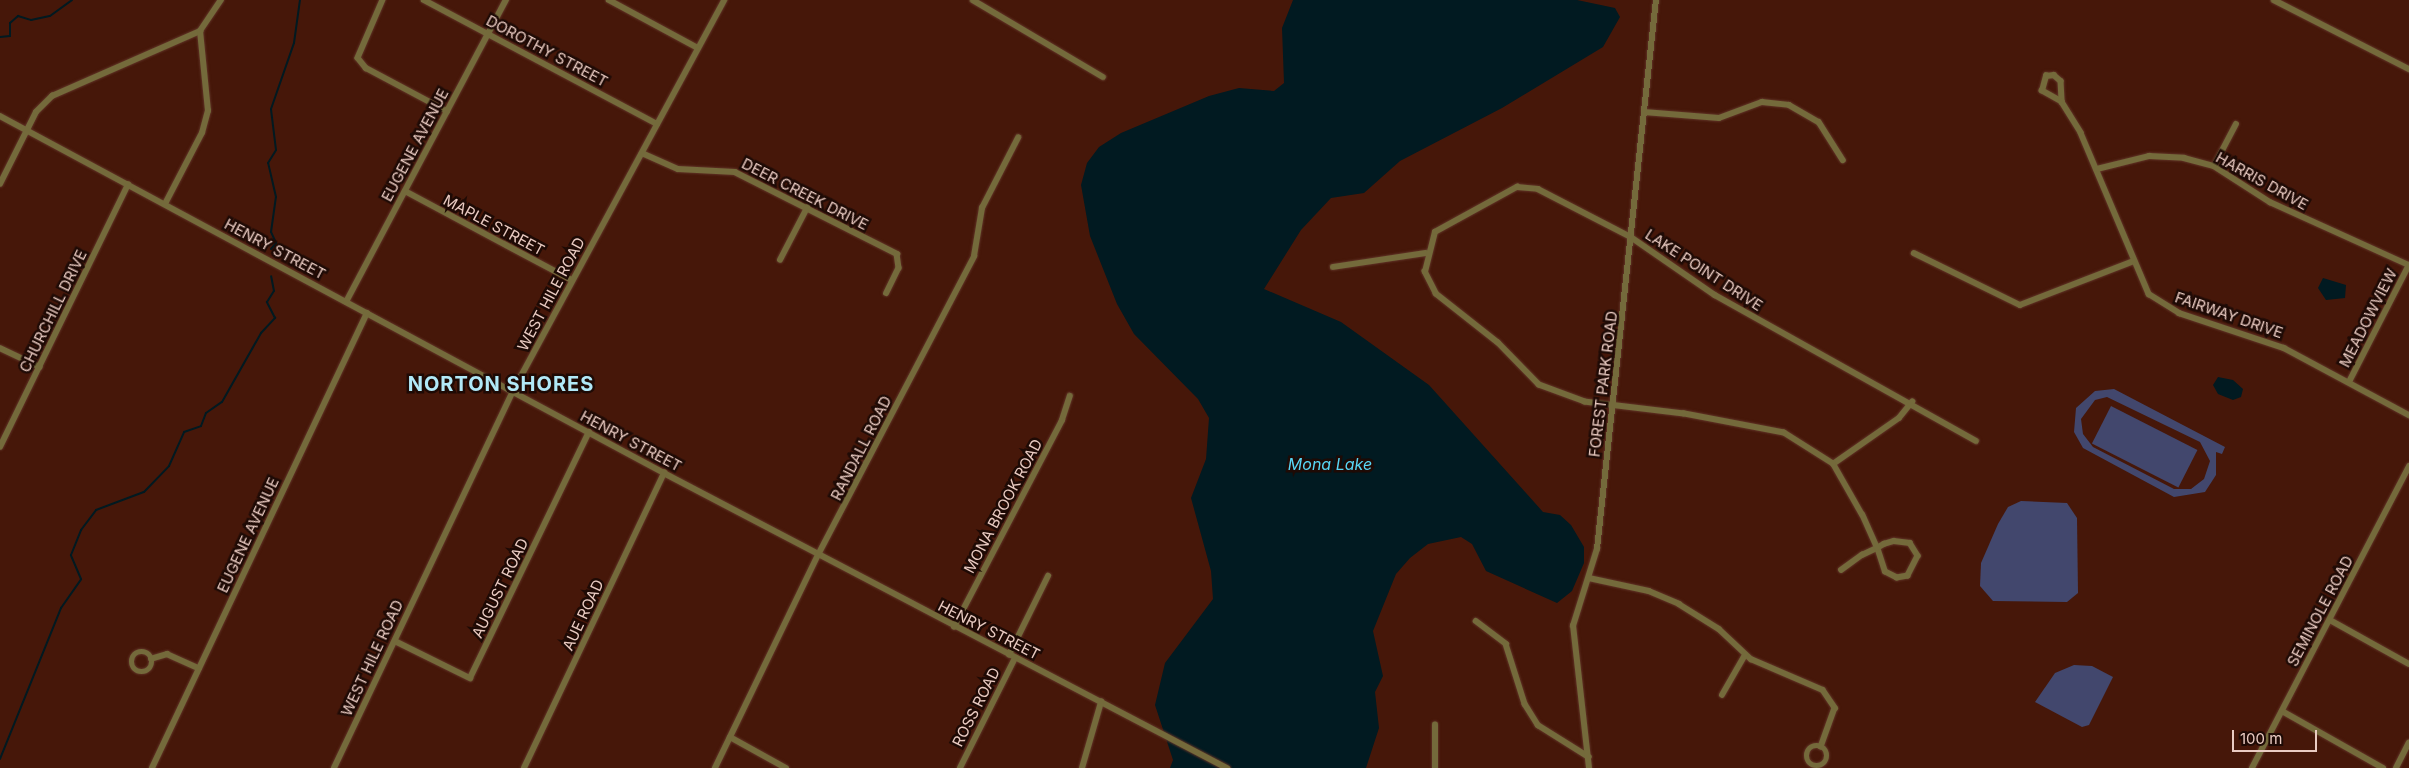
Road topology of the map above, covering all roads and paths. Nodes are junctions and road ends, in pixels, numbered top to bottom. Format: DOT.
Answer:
graph roads {
  1 [pos="221,0"];
  2 [pos="383,0"];
  3 [pos="424,0"];
  4 [pos="506,0"];
  5 [pos="609,0"];
  6 [pos="724,0"];
  7 [pos="973,0"];
  8 [pos="1656,0"];
  9 [pos="2274,0"];
  10 [pos="200,31"];
  11 [pos="488,34"];
  12 [pos="698,48"];
  13 [pos="2409,69"];
  14 [pos="1103,77"];
  15 [pos="2062,102"];
  16 [pos="447,111"];
  17 [pos="1644,112"];
  18 [pos="0,116"];
  19 [pos="657,124"];
  20 [pos="2236,124"];
  21 [pos="26,131"];
  22 [pos="1018,138"];
  23 [pos="642,153"];
  24 [pos="1843,160"];
  25 [pos="2214,166"];
  26 [pos="2097,169"];
  27 [pos="0,184"];
  28 [pos="128,185"];
  29 [pos="405,191"];
  30 [pos="165,204"];
  31 [pos="806,208"];
  32 [pos="1631,237"];
  33 [pos="1426,252"];
  34 [pos="1914,252"];
  35 [pos="780,260"];
  36 [pos="2134,261"];
  37 [pos="2409,265"];
  38 [pos="1333,267"];
  39 [pos="572,280"];
  40 [pos="887,292"];
  41 [pos="346,302"];
  42 [pos="366,313"];
  43 [pos="0,348"];
  44 [pos="40,367"];
  45 [pos="2349,382"];
  46 [pos="514,391"];
  47 [pos="1070,396"];
  48 [pos="1912,402"];
  49 [pos="1614,408"];
  50 [pos="2409,415"];
  51 [pos="589,432"];
  52 [pos="1976,441"];
  53 [pos="0,448"];
  54 [pos="1833,464"];
  55 [pos="2409,466"];
  56 [pos="664,473"];
  57 [pos="1877,548"];
  58 [pos="818,555"];
  59 [pos="1841,570"];
  60 [pos="1048,576"];
  61 [pos="1589,578"];
  62 [pos="2330,620"];
  63 [pos="1476,621"];
  64 [pos="954,627"];
  65 [pos="394,641"];
  66 [pos="1745,655"];
  67 [pos="1012,657"];
  68 [pos="152,659"];
  69 [pos="2409,664"];
  70 [pos="199,668"];
  71 [pos="1722,695"];
  72 [pos="1101,702"];
  73 [pos="2282,711"];
  74 [pos="1435,725"];
  75 [pos="730,737"];
  76 [pos="2409,744"];
  77 [pos="1821,747"];
  78 [pos="1589,757"];
  79 [pos="152,768"];
  80 [pos="334,768"];
  81 [pos="524,768"];
  82 [pos="715,768"];
  83 [pos="786,768"];
  84 [pos="960,768"];
  85 [pos="1082,768"];
  86 [pos="1227,768"];
  87 [pos="1434,768"];
  88 [pos="1589,768"];
  89 [pos="2252,768"];
  90 [pos="2383,768"];
  91 [pos="2396,768"];
  1 -- 10 [label="street"];
  2 -- 16 [label="street"];
  3 -- 11 [label="street, DOROTHY STREET"];
  4 -- 11 [label="street, EUGENE AVENUE"];
  5 -- 12 [label="street"];
  6 -- 12 [label="street, WEST HILE ROAD"];
  7 -- 14 [label="street"];
  8 -- 17 [label="street, FOREST PARK ROAD"];
  9 -- 13 [label="street"];
  10 -- 21 [label="street"];
  10 -- 30 [label="street"];
  11 -- 16 [label="street, EUGENE AVENUE"];
  11 -- 19 [label="street, DOROTHY STREET"];
  12 -- 19 [label="street, WEST HILE ROAD"];
  15 -- 15 [label="street, FAIRWAY DRIVE"];
  15 -- 26 [label="street, FAIRWAY DRIVE"];
  16 -- 29 [label="street, EUGENE AVENUE"];
  17 -- 24 [label="street"];
  17 -- 32 [label="street, FOREST PARK ROAD"];
  18 -- 21 [label="street, HENRY STREET"];
  19 -- 23 [label="street, WEST HILE ROAD"];
  20 -- 25 [label="street"];
  21 -- 27 [label="street"];
  21 -- 28 [label="street, HENRY STREET"];
  22 -- 58 [label="street, RANDALL ROAD"];
  23 -- 31 [label="street, DEER CREEK DRIVE"];
  23 -- 39 [label="street, WEST HILE ROAD"];
  25 -- 26 [label="street, HARRIS DRIVE"];
  25 -- 37 [label="street, HARRIS DRIVE"];
  26 -- 36 [label="street, FAIRWAY DRIVE"];
  28 -- 30 [label="street, HENRY STREET"];
  28 -- 44 [label="street, CHURCHILL DRIVE"];
  29 -- 39 [label="street, MAPLE STREET"];
  29 -- 41 [label="street, EUGENE AVENUE"];
  30 -- 41 [label="street, HENRY STREET"];
  31 -- 35 [label="street"];
  31 -- 40 [label="street, DEER CREEK DRIVE"];
  32 -- 33 [label="street, LAKE POINT DRIVE"];
  32 -- 48 [label="street, LAKE POINT DRIVE"];
  32 -- 49 [label="street, FOREST PARK ROAD"];
  33 -- 38 [label="street"];
  33 -- 49 [label="street"];
  34 -- 36 [label="street"];
  36 -- 45 [label="street, FAIRWAY DRIVE"];
  37 -- 45 [label="street, MEADOWVIEW"];
  39 -- 46 [label="street, WEST HILE ROAD"];
  41 -- 42 [label="street, HENRY STREET"];
  42 -- 46 [label="street, HENRY STREET"];
  42 -- 70 [label="street, EUGENE AVENUE"];
  43 -- 44 [label="street"];
  44 -- 53 [label="street, CHURCHILL DRIVE"];
  45 -- 50 [label="street, FAIRWAY DRIVE"];
  46 -- 51 [label="street, HENRY STREET"];
  46 -- 65 [label="street, WEST HILE ROAD"];
  47 -- 64 [label="street, MONA BROOK ROAD"];
  48 -- 52 [label="street, LAKE POINT DRIVE"];
  48 -- 54 [label="street"];
  49 -- 54 [label="street"];
  49 -- 61 [label="street, FOREST PARK ROAD"];
  51 -- 56 [label="street, HENRY STREET"];
  51 -- 65 [label="street, AUGUST ROAD"];
  54 -- 57 [label="street"];
  55 -- 62 [label="street, SEMINOLE ROAD"];
  56 -- 58 [label="street, HENRY STREET"];
  56 -- 81 [label="street, AUE ROAD"];
  57 -- 57 [label="street"];
  57 -- 59 [label="street"];
  58 -- 64 [label="street, HENRY STREET"];
  58 -- 75 [label="street, RANDALL ROAD"];
  60 -- 67 [label="street, ROSS ROAD"];
  61 -- 66 [label="street"];
  61 -- 78 [label="street, FOREST PARK ROAD"];
  62 -- 69 [label="street"];
  62 -- 73 [label="street, SEMINOLE ROAD"];
  63 -- 78 [label="street"];
  64 -- 67 [label="street, HENRY STREET"];
  65 -- 80 [label="street, WEST HILE ROAD"];
  66 -- 71 [label="street"];
  66 -- 77 [label="street"];
  67 -- 72 [label="street, HENRY STREET"];
  67 -- 84 [label="street, ROSS ROAD"];
  68 -- 70 [label="street"];
  70 -- 79 [label="street, EUGENE AVENUE"];
  72 -- 85 [label="street"];
  72 -- 86 [label="street, HENRY STREET"];
  73 -- 89 [label="street, SEMINOLE ROAD"];
  73 -- 90 [label="street"];
  74 -- 87 [label="street"];
  75 -- 82 [label="street, RANDALL ROAD"];
  75 -- 83 [label="street"];
  76 -- 91 [label="street"];
  78 -- 88 [label="street, FOREST PARK ROAD"];
}
